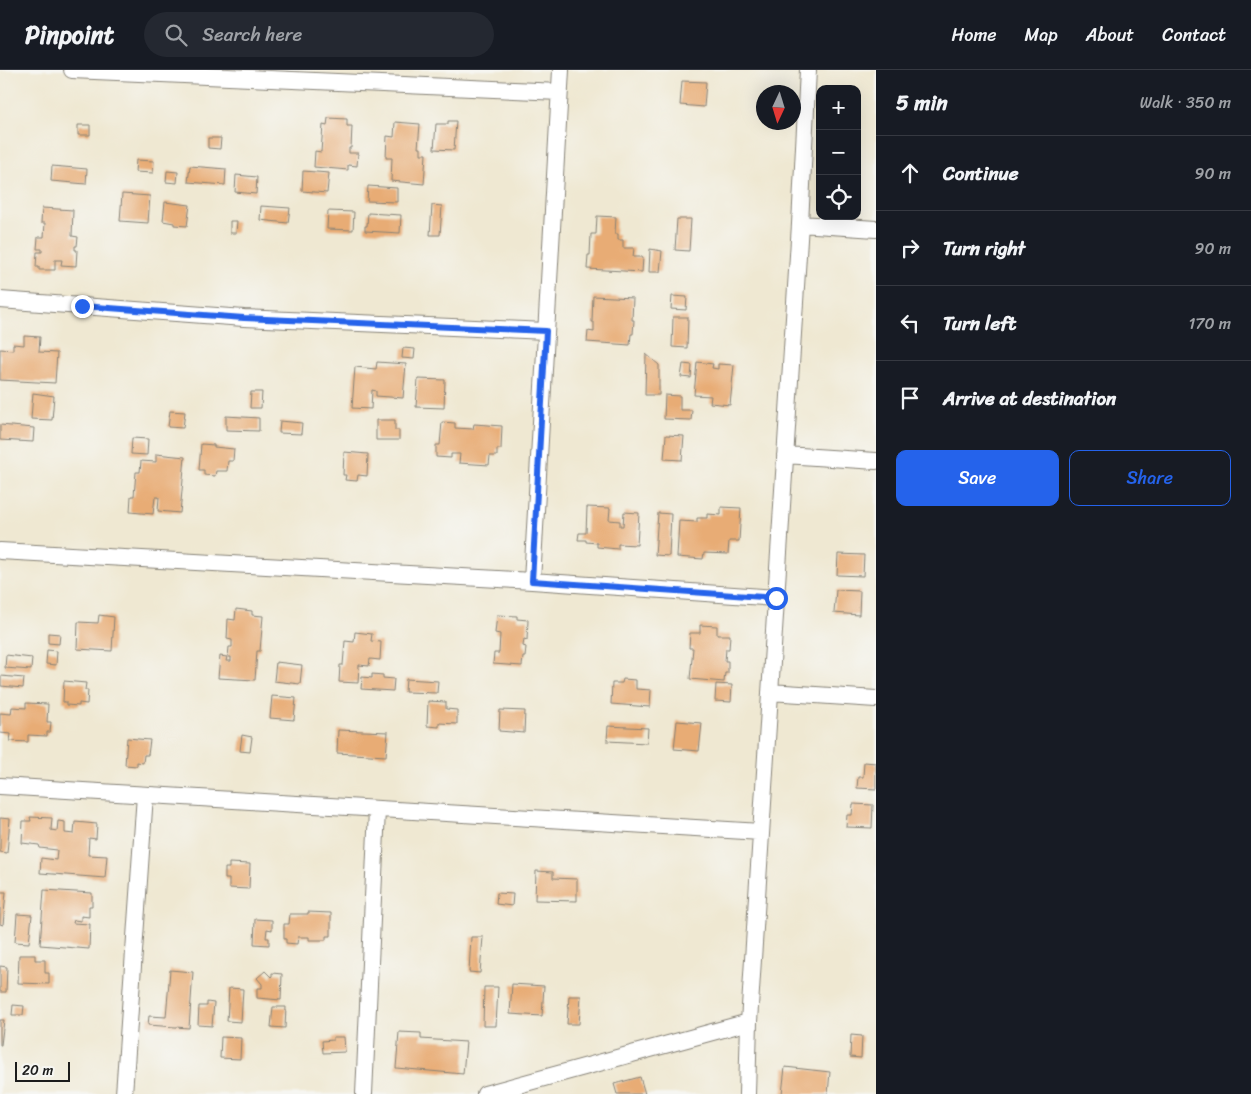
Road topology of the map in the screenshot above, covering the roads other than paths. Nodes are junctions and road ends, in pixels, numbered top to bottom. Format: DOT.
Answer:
graph roads {
  1 [pos="72,70"];
  2 [pos="561,70"];
  3 [pos="808,70"];
  4 [pos="560,92"];
  5 [pos="800,224"];
  6 [pos="876,229"];
  7 [pos="0,300"];
  8 [pos="546,331"];
  9 [pos="785,455"];
  10 [pos="876,461"];
  11 [pos="0,551"];
  12 [pos="532,581"];
  13 [pos="776,598"];
  14 [pos="770,692"];
  15 [pos="876,699"];
  16 [pos="0,786"];
  17 [pos="145,795"];
  18 [pos="377,810"];
  19 [pos="761,832"];
  20 [pos="749,1022"];
  21 [pos="124,1094"];
  22 [pos="364,1094"];
  23 [pos="485,1094"];
  24 [pos="747,1094"];
  1 -- 4 [label="street"];
  2 -- 4 [label="street"];
  3 -- 5 [label="street"];
  4 -- 8 [label="street"];
  5 -- 6 [label="street"];
  5 -- 9 [label="street"];
  7 -- 8 [label="street"];
  8 -- 12 [label="street"];
  9 -- 10 [label="street"];
  9 -- 13 [label="street"];
  11 -- 12 [label="street"];
  12 -- 13 [label="street"];
  13 -- 14 [label="street"];
  14 -- 15 [label="street"];
  14 -- 19 [label="street"];
  16 -- 17 [label="street"];
  17 -- 18 [label="street"];
  17 -- 21 [label="street"];
  18 -- 19 [label="street"];
  18 -- 22 [label="street"];
  19 -- 20 [label="street"];
  20 -- 23 [label="street"];
  20 -- 24 [label="street"];
}
